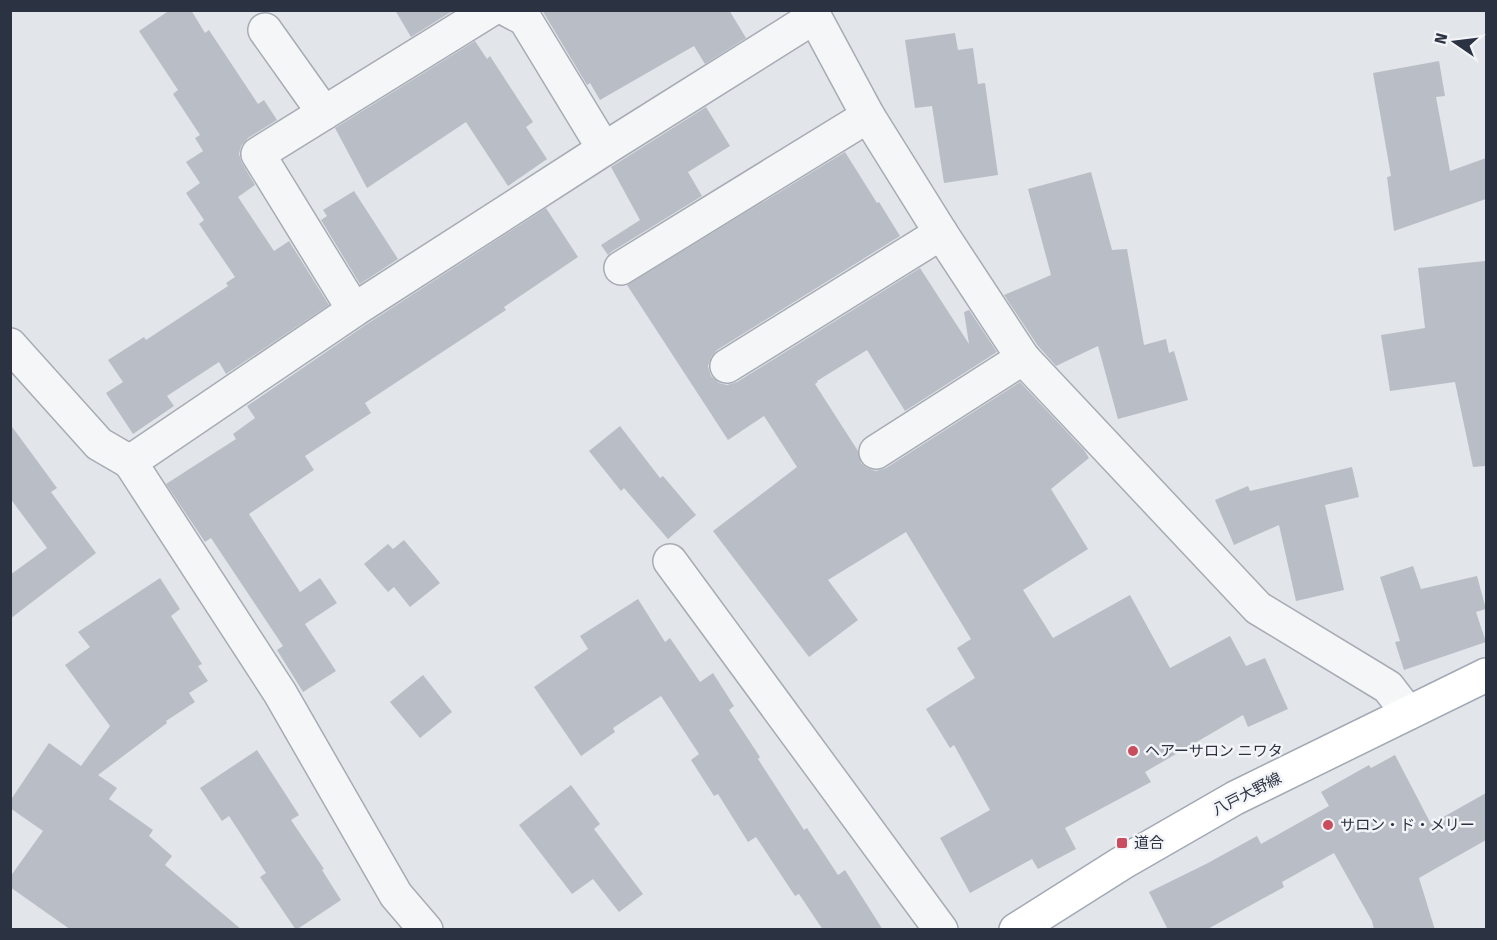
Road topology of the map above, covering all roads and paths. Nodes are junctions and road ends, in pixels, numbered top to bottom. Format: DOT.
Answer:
graph roads {
  1 [pos="490,10"];
  2 [pos="508,10"];
  3 [pos="812,14"];
  4 [pos="265,30"];
  5 [pos="324,113"];
  6 [pos="868,116"];
  7 [pos="604,149"];
  8 [pos="941,233"];
  9 [pos="621,268"];
  10 [pos="354,310"];
  11 [pos="10,345"];
  12 [pos="1023,358"];
  13 [pos="727,366"];
  14 [pos="876,452"];
  15 [pos="130,462"];
  16 [pos="670,561"];
  17 [pos="1485,679"];
  18 [pos="1408,713"];
  19 [pos="426,930"];
  20 [pos="940,930"];
  21 [pos="1016,930"];
  1 -- 5 [label="street"];
  2 -- 7 [label="street"];
  3 -- 6 [label="street"];
  3 -- 7 [label="street"];
  4 -- 5 [label="street"];
  5 -- 10 [label="street"];
  6 -- 8 [label="street"];
  6 -- 9 [label="street"];
  7 -- 10 [label="street"];
  8 -- 12 [label="street"];
  8 -- 13 [label="street"];
  10 -- 15 [label="street"];
  11 -- 15 [label="street"];
  12 -- 14 [label="street"];
  12 -- 18 [label="street"];
  15 -- 19 [label="street"];
  16 -- 20 [label="street"];
  17 -- 18 [label="main road, 八戸大野線"];
  18 -- 21 [label="main road, 八戸大野線"];
}
